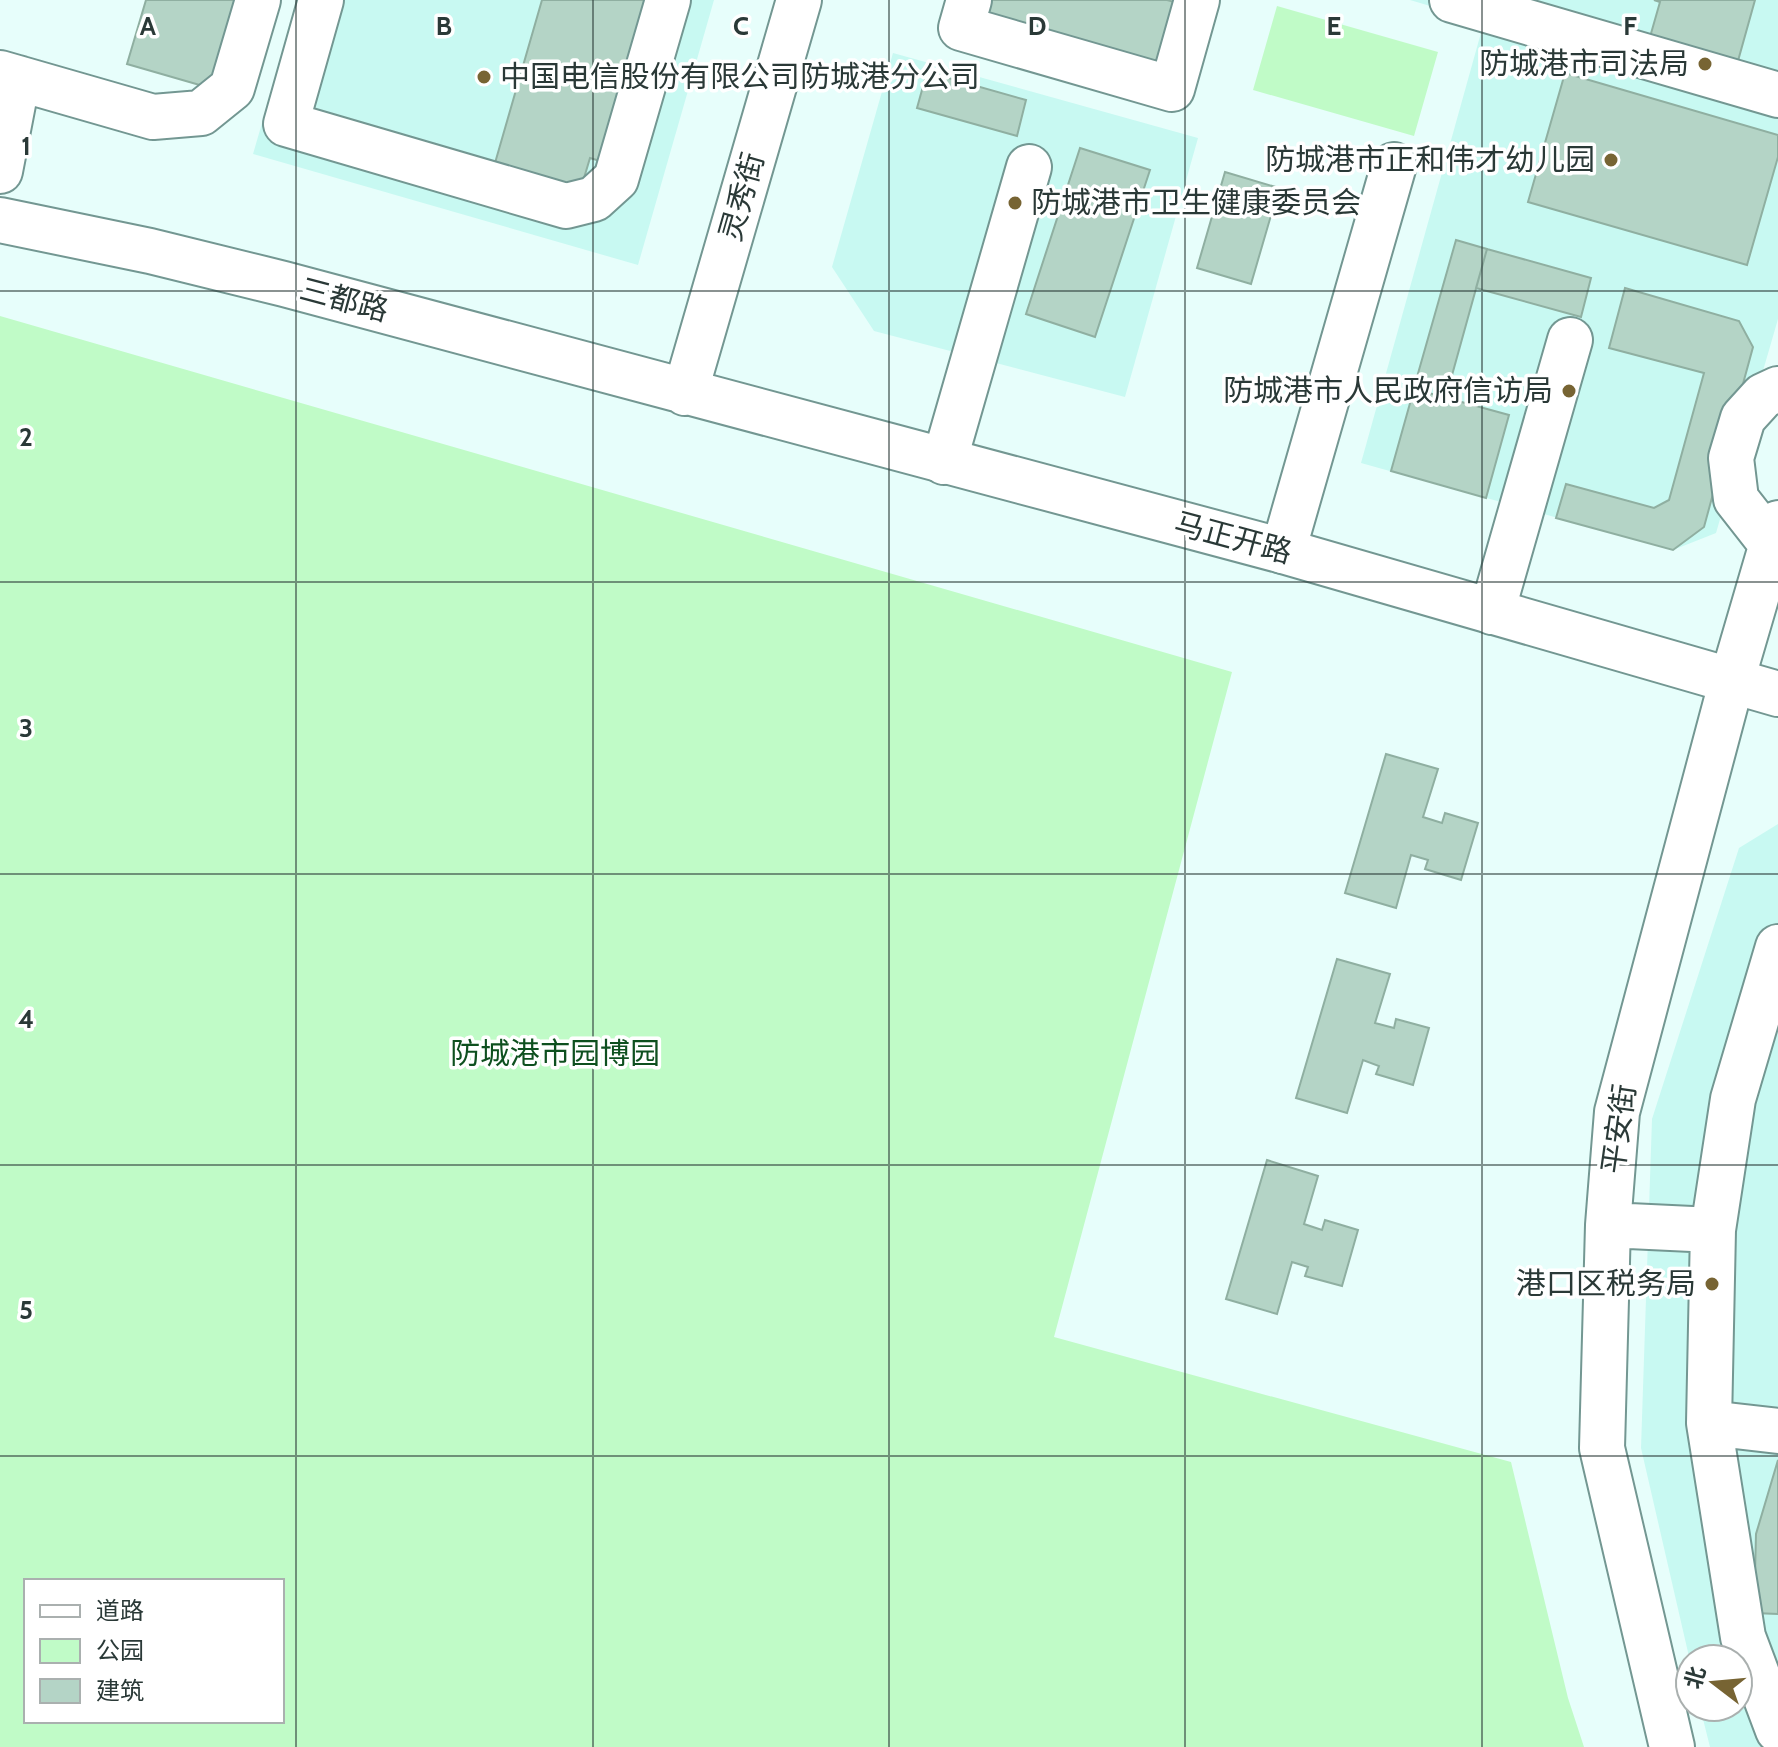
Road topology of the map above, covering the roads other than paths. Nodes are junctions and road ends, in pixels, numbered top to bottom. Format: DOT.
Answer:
graph roads {
  1 [pos="258,0"];
  2 [pos="321,0"];
  3 [pos="668,0"];
  4 [pos="799,0"];
  5 [pos="969,0"];
  6 [pos="1197,0"];
  7 [pos="1452,0"];
  8 [pos="9,76"];
  9 [pos="1778,95"];
  10 [pos="1394,165"];
  11 [pos="1029,167"];
  12 [pos="0,171"];
  13 [pos="0,220"];
  14 [pos="1570,340"];
  15 [pos="1778,389"];
  16 [pos="685,393"];
  17 [pos="944,462"];
  18 [pos="1775,534"];
  19 [pos="1283,551"];
  20 [pos="1492,612"];
  21 [pos="1732,680"];
  22 [pos="1778,694"];
  23 [pos="1778,947"];
  24 [pos="1608,1225"];
  25 [pos="1713,1230"];
  26 [pos="1709,1423"];
  27 [pos="1778,1431"];
  28 [pos="1761,1636"];
  29 [pos="1778,1730"];
  30 [pos="1672,1747"];
  1 -- 8 [label="main road"];
  2 -- 3 [label="main road"];
  4 -- 16 [label="main road, 灵秀街"];
  5 -- 6 [label="main road"];
  7 -- 9 [label="main road"];
  8 -- 12 [label="main road"];
  10 -- 19 [label="main road"];
  11 -- 17 [label="main road"];
  13 -- 16 [label="main road, 三都路"];
  14 -- 20 [label="main road"];
  15 -- 18 [label="main road"];
  16 -- 17 [label="main road, 马正开路"];
  17 -- 19 [label="main road, 马正开路"];
  18 -- 21 [label="main road, 平安街"];
  19 -- 20 [label="main road, 马正开路"];
  20 -- 21 [label="main road, 马正开路"];
  21 -- 22 [label="main road, 马正开路"];
  21 -- 24 [label="main road, 平安街"];
  23 -- 25 [label="main road"];
  24 -- 25 [label="main road"];
  24 -- 30 [label="main road, 平安街"];
  25 -- 26 [label="main road"];
  26 -- 27 [label="main road"];
  26 -- 28 [label="main road"];
  28 -- 29 [label="main road"];
}
